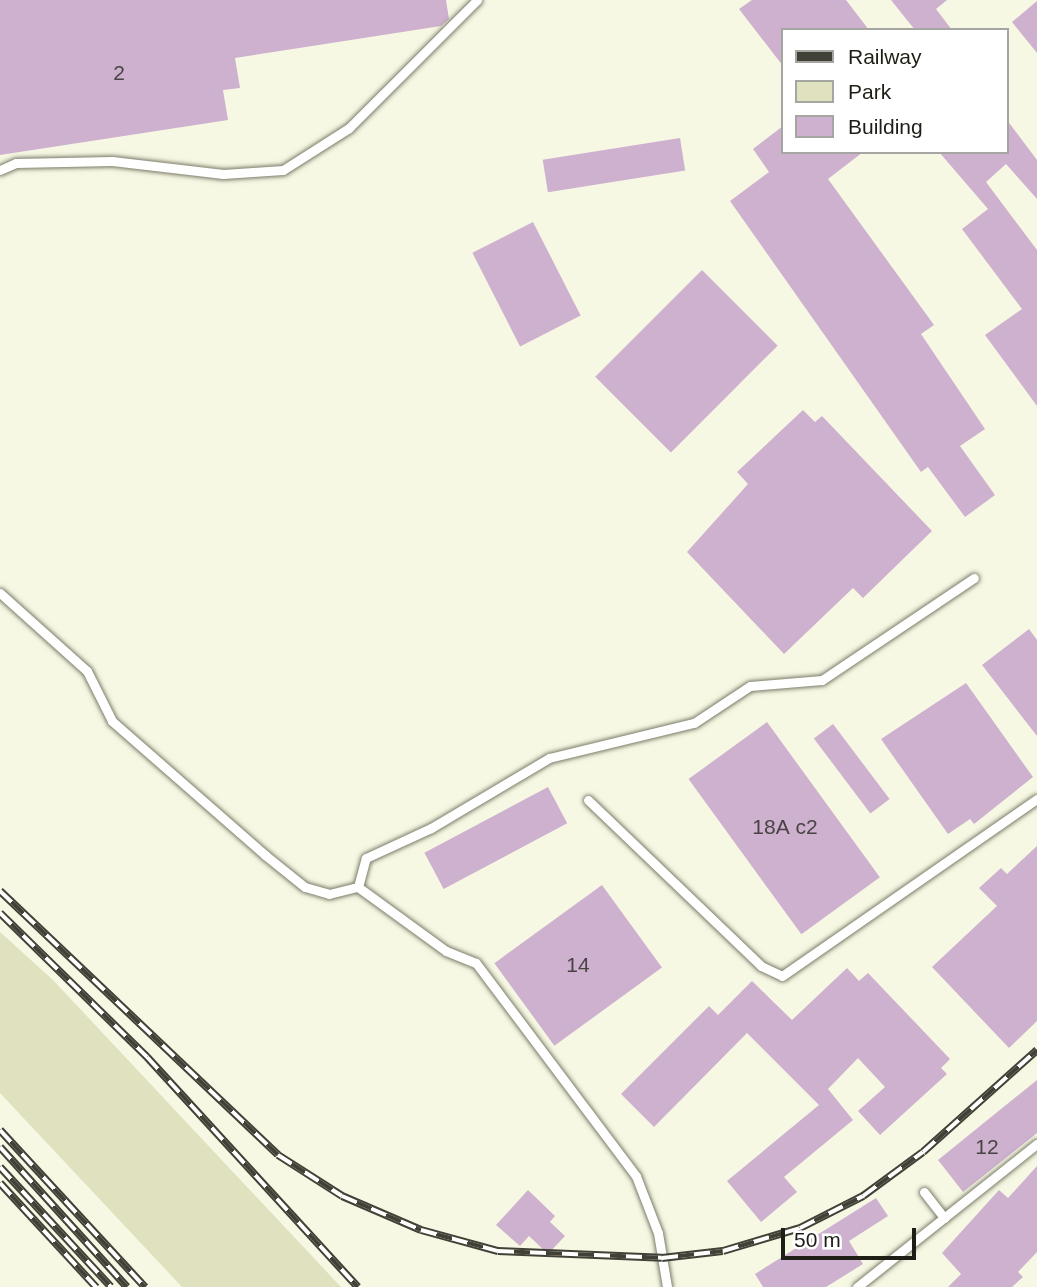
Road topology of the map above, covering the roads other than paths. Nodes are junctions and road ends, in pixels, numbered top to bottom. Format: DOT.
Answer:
graph roads {
  1 [pos="477,0"];
  2 [pos="0,170"];
  3 [pos="974,578"];
  4 [pos="0,593"];
  5 [pos="1037,799"];
  6 [pos="588,800"];
  7 [pos="358,887"];
  8 [pos="1037,1144"];
  9 [pos="924,1192"];
  10 [pos="944,1218"];
  11 [pos="667,1287"];
  12 [pos="857,1287"];
  1 -- 2 [label="lane"];
  3 -- 7 [label="lane"];
  4 -- 7 [label="lane"];
  5 -- 6 [label="lane"];
  7 -- 11 [label="lane"];
  8 -- 10 [label="lane"];
  9 -- 10 [label="lane"];
  10 -- 12 [label="lane"];
}
